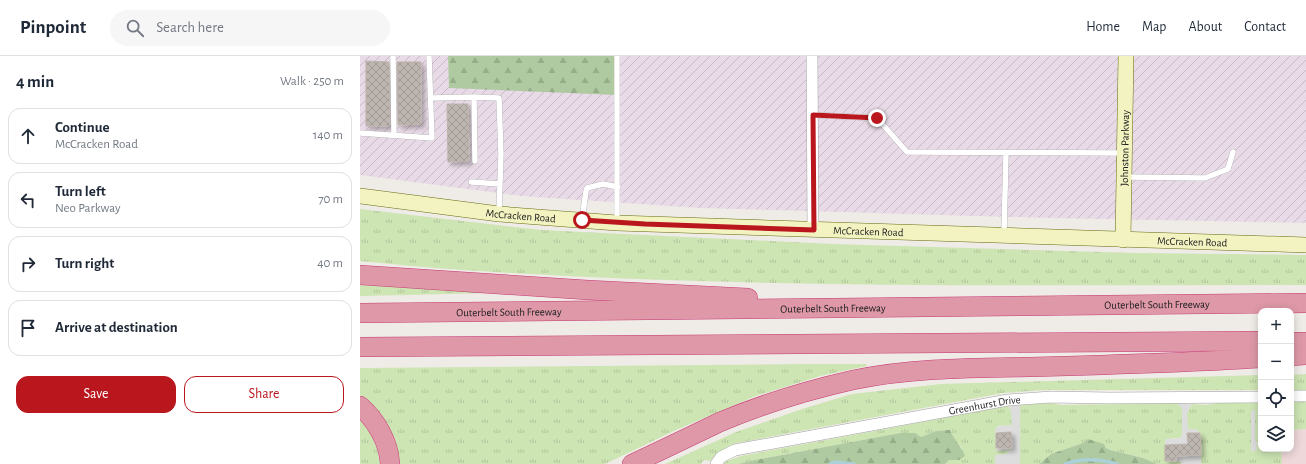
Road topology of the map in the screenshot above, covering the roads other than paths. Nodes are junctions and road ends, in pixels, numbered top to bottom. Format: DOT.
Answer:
graph roads {
  1 [pos="393,56"];
  2 [pos="429,56"];
  3 [pos="617,56"];
  4 [pos="812,56"];
  5 [pos="1126,56"];
  6 [pos="474,97"];
  7 [pos="431,98"];
  8 [pos="813,115"];
  9 [pos="360,133"];
  10 [pos="394,135"];
  11 [pos="1233,152"];
  12 [pos="1006,153"];
  13 [pos="1124,153"];
  14 [pos="475,161"];
  15 [pos="1124,177"];
  16 [pos="471,182"];
  17 [pos="500,184"];
  18 [pos="618,187"];
  19 [pos="360,196"];
  20 [pos="499,214"];
  21 [pos="582,220"];
  22 [pos="617,223"];
  23 [pos="814,230"];
  24 [pos="1004,236"];
  25 [pos="1123,240"];
  26 [pos="1306,245"];
  27 [pos="360,275"];
  28 [pos="1306,304"];
  29 [pos="920,306"];
  30 [pos="360,313"];
  31 [pos="1258,341"];
  32 [pos="1294,342"];
  33 [pos="1306,342"];
  34 [pos="360,347"];
  35 [pos="1306,355"];
  36 [pos="1294,356"];
  37 [pos="1258,358"];
  38 [pos="1294,396"];
  39 [pos="1306,396"];
  40 [pos="1258,397"];
  41 [pos="360,406"];
  42 [pos="390,464"];
  43 [pos="632,464"];
  44 [pos="716,464"];
  1 -- 10 [label="lane"];
  2 -- 7 [label="lane"];
  3 -- 18 [label="lane"];
  4 -- 8 [label="street"];
  5 -- 13 [label="street, Johnston Parkway"];
  6 -- 7 [label="lane"];
  6 -- 14 [label="lane"];
  6 -- 17 [label="lane"];
  7 -- 10 [label="lane"];
  8 -- 12 [label="lane"];
  8 -- 23 [label="street"];
  9 -- 10 [label="lane"];
  11 -- 15 [label="lane"];
  12 -- 13 [label="lane"];
  12 -- 24 [label="lane"];
  13 -- 15 [label="street, Johnston Parkway"];
  15 -- 25 [label="street, Johnston Parkway"];
  16 -- 17 [label="lane"];
  17 -- 20 [label="lane"];
  18 -- 21 [label="lane"];
  18 -- 22 [label="lane"];
  19 -- 20 [label="street, McCracken Road"];
  20 -- 21 [label="street, McCracken Road"];
  21 -- 22 [label="street, McCracken Road"];
  22 -- 23 [label="street, McCracken Road"];
  23 -- 24 [label="street, McCracken Road"];
  24 -- 25 [label="street, McCracken Road"];
  25 -- 26 [label="street, McCracken Road"];
  27 -- 29 [label="highway"];
  28 -- 29 [label="highway, Outerbelt South Freeway"];
  29 -- 30 [label="highway, Outerbelt South Freeway"];
  31 -- 34 [label="highway"];
  32 -- 33 [label="highway"];
  35 -- 36 [label="highway"];
  37 -- 43 [label="highway"];
  38 -- 39 [label="street"];
  40 -- 44 [label="street, Greenhurst Drive"];
  41 -- 42 [label="highway"];
}
